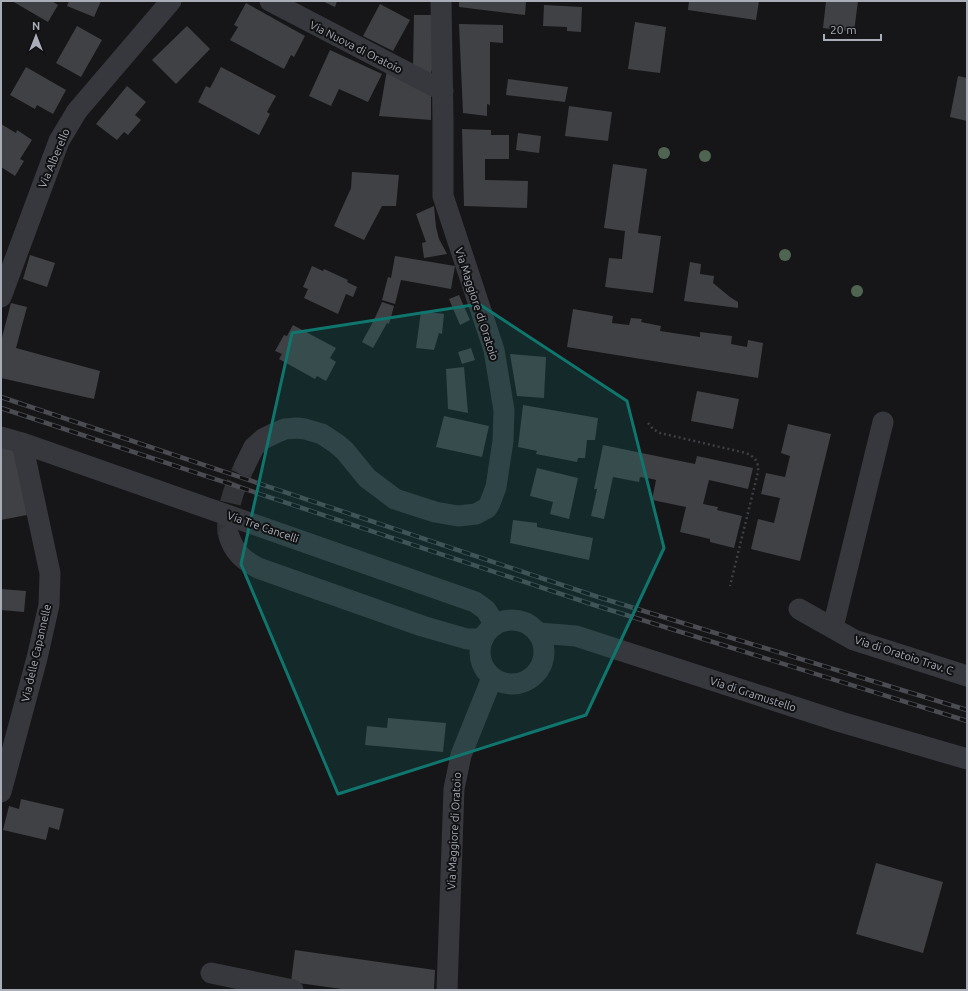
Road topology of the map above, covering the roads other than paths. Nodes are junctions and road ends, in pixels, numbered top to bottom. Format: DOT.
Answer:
graph roads {
  1 [pos="171,1"];
  2 [pos="270,1"];
  3 [pos="441,1"];
  4 [pos="443,92"];
  5 [pos="1,297"];
  6 [pos="883,422"];
  7 [pos="1,437"];
  8 [pos="22,443"];
  9 [pos="244,465"];
  10 [pos="229,536"];
  11 [pos="799,608"];
  12 [pos="833,627"];
  13 [pos="489,632"];
  14 [pos="539,633"];
  15 [pos="967,676"];
  16 [pos="492,678"];
  17 [pos="967,759"];
  18 [pos="1,792"];
  19 [pos="211,973"];
  20 [pos="293,990"];
  21 [pos="447,990"];
  1 -- 5 [label="street, Via Alberello"];
  2 -- 4 [label="street, Via Nuova di Oratoio"];
  3 -- 4 [label="street, Via Maggiore di Oratoio"];
  4 -- 9 [label="street, Via Maggiore di Oratoio"];
  6 -- 12 [label="street"];
  7 -- 8 [label="street"];
  8 -- 13 [label="street, Via Tre Cancelli"];
  8 -- 18 [label="street, Via delle Capannelle"];
  10 -- 13 [label="street"];
  11 -- 12 [label="street, Via di Oratoio Trav. C"];
  12 -- 15 [label="street, Via di Oratoio Trav. C"];
  13 -- 14 [label="street"];
  13 -- 16 [label="street"];
  14 -- 16 [label="street"];
  14 -- 17 [label="street, Via di Gramustello"];
  16 -- 21 [label="street, Via Maggiore di Oratoio"];
  19 -- 20 [label="street"];
}
